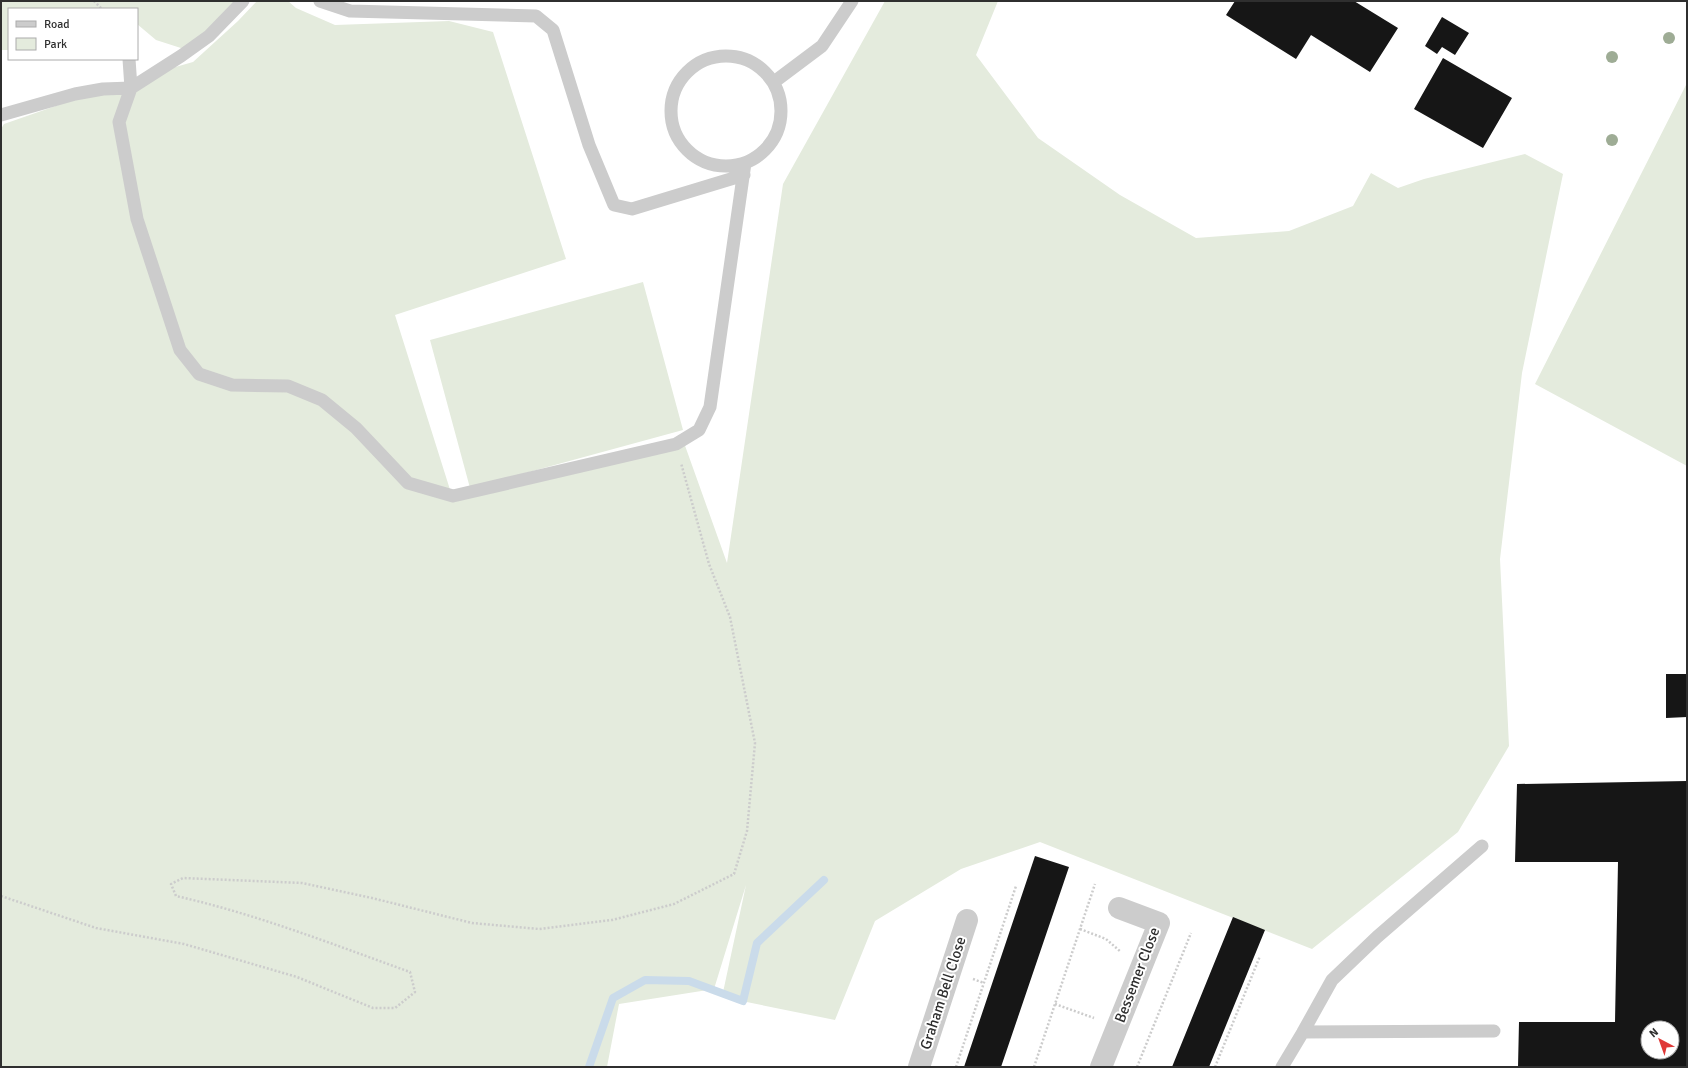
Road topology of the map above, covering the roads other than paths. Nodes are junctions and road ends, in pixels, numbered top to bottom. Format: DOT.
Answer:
graph roads {
  1 [pos="243,1"];
  2 [pos="320,1"];
  3 [pos="852,1"];
  4 [pos="129,60"];
  5 [pos="774,82"];
  6 [pos="131,88"];
  7 [pos="1,115"];
  8 [pos="744,169"];
  9 [pos="1482,846"];
  10 [pos="1118,908"];
  11 [pos="967,920"];
  12 [pos="1494,1030"];
  13 [pos="1303,1032"];
  14 [pos="919,1067"];
  15 [pos="1101,1067"];
  16 [pos="1282,1067"];
  1 -- 6 [label="lane"];
  2 -- 8 [label="lane"];
  3 -- 5 [label="lane"];
  4 -- 6 [label="lane"];
  5 -- 8 [label="lane"];
  5 -- 8 [label="lane"];
  6 -- 7 [label="lane"];
  6 -- 8 [label="lane"];
  9 -- 13 [label="lane"];
  10 -- 15 [label="street, Bessemer Close"];
  11 -- 14 [label="street, Graham Bell Close"];
  12 -- 13 [label="lane"];
  13 -- 16 [label="lane"];
}
